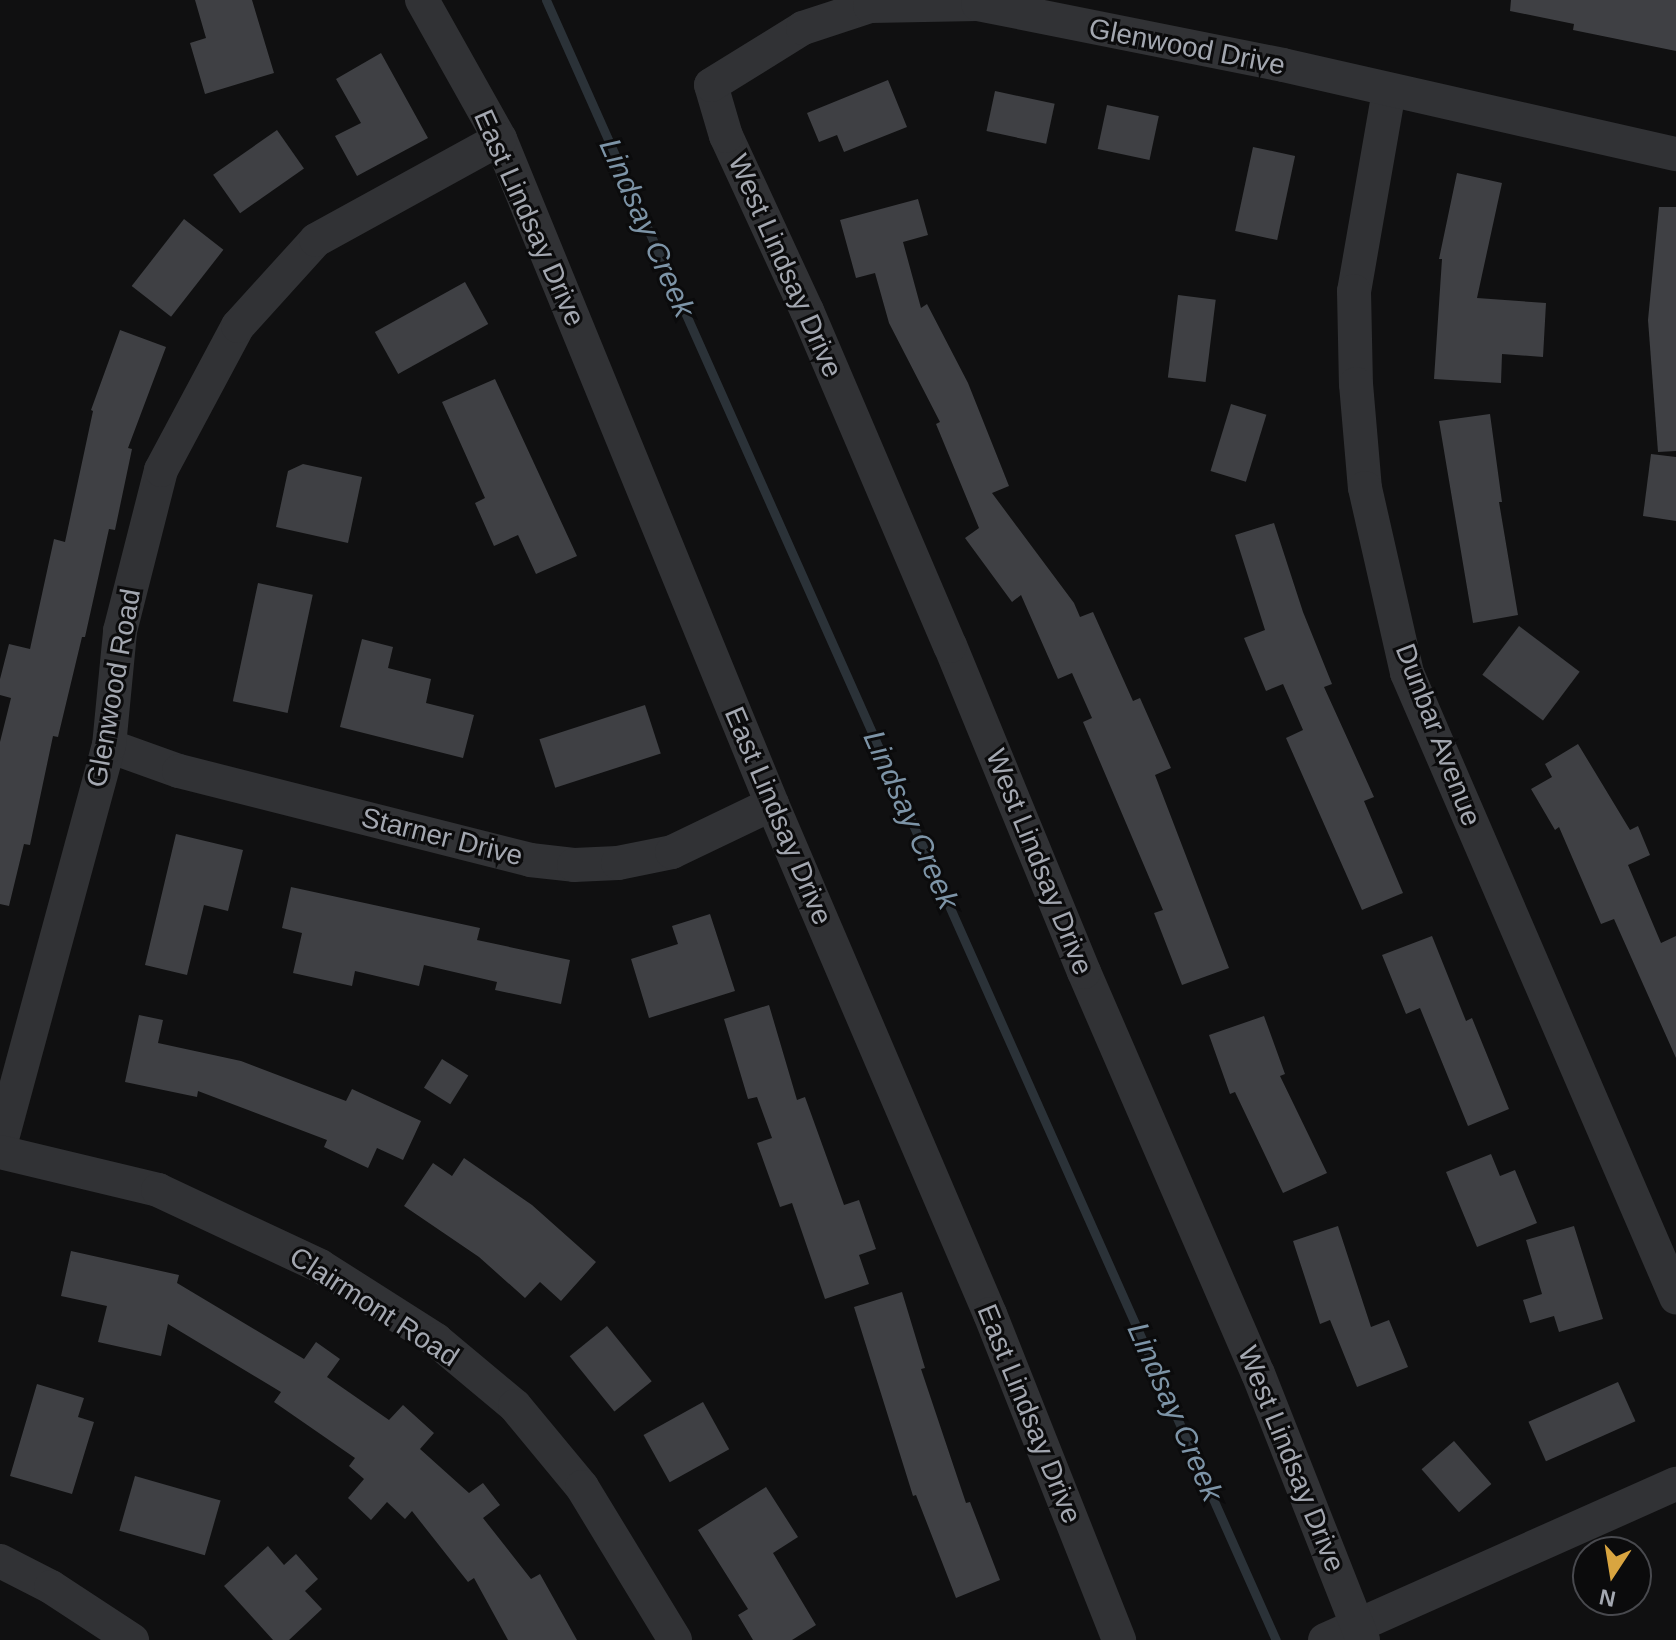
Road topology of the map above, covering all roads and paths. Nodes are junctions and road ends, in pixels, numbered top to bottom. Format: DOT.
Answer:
graph roads {
  1 [pos="422,0"];
  2 [pos="711,85"];
  3 [pos="1389,91"];
  4 [pos="500,139"];
  5 [pos="1676,154"];
  6 [pos="109,746"];
  7 [pos="772,804"];
  8 [pos="0,1149"];
  9 [pos="1676,1297"];
  10 [pos="1676,1484"];
  11 [pos="0,1561"];
  12 [pos="1361,1633"];
  13 [pos="132,1640"];
  14 [pos="675,1640"];
  15 [pos="1119,1640"];
  16 [pos="1325,1640"];
  1 -- 4 [label="street, East Lindsay Drive"];
  2 -- 3 [label="street, Glenwood Drive"];
  2 -- 12 [label="street, West Lindsay Drive"];
  3 -- 5 [label="street, Glenwood Drive"];
  3 -- 9 [label="street, Dunbar Avenue"];
  4 -- 6 [label="street, Glenwood Road"];
  4 -- 7 [label="street, East Lindsay Drive"];
  6 -- 7 [label="street, Starner Drive"];
  6 -- 8 [label="street, Glenwood Road"];
  7 -- 15 [label="street, East Lindsay Drive"];
  8 -- 14 [label="street, Clairmont Road"];
  10 -- 12 [label="street"];
  11 -- 13 [label="street"];
  12 -- 16 [label="street"];
}
